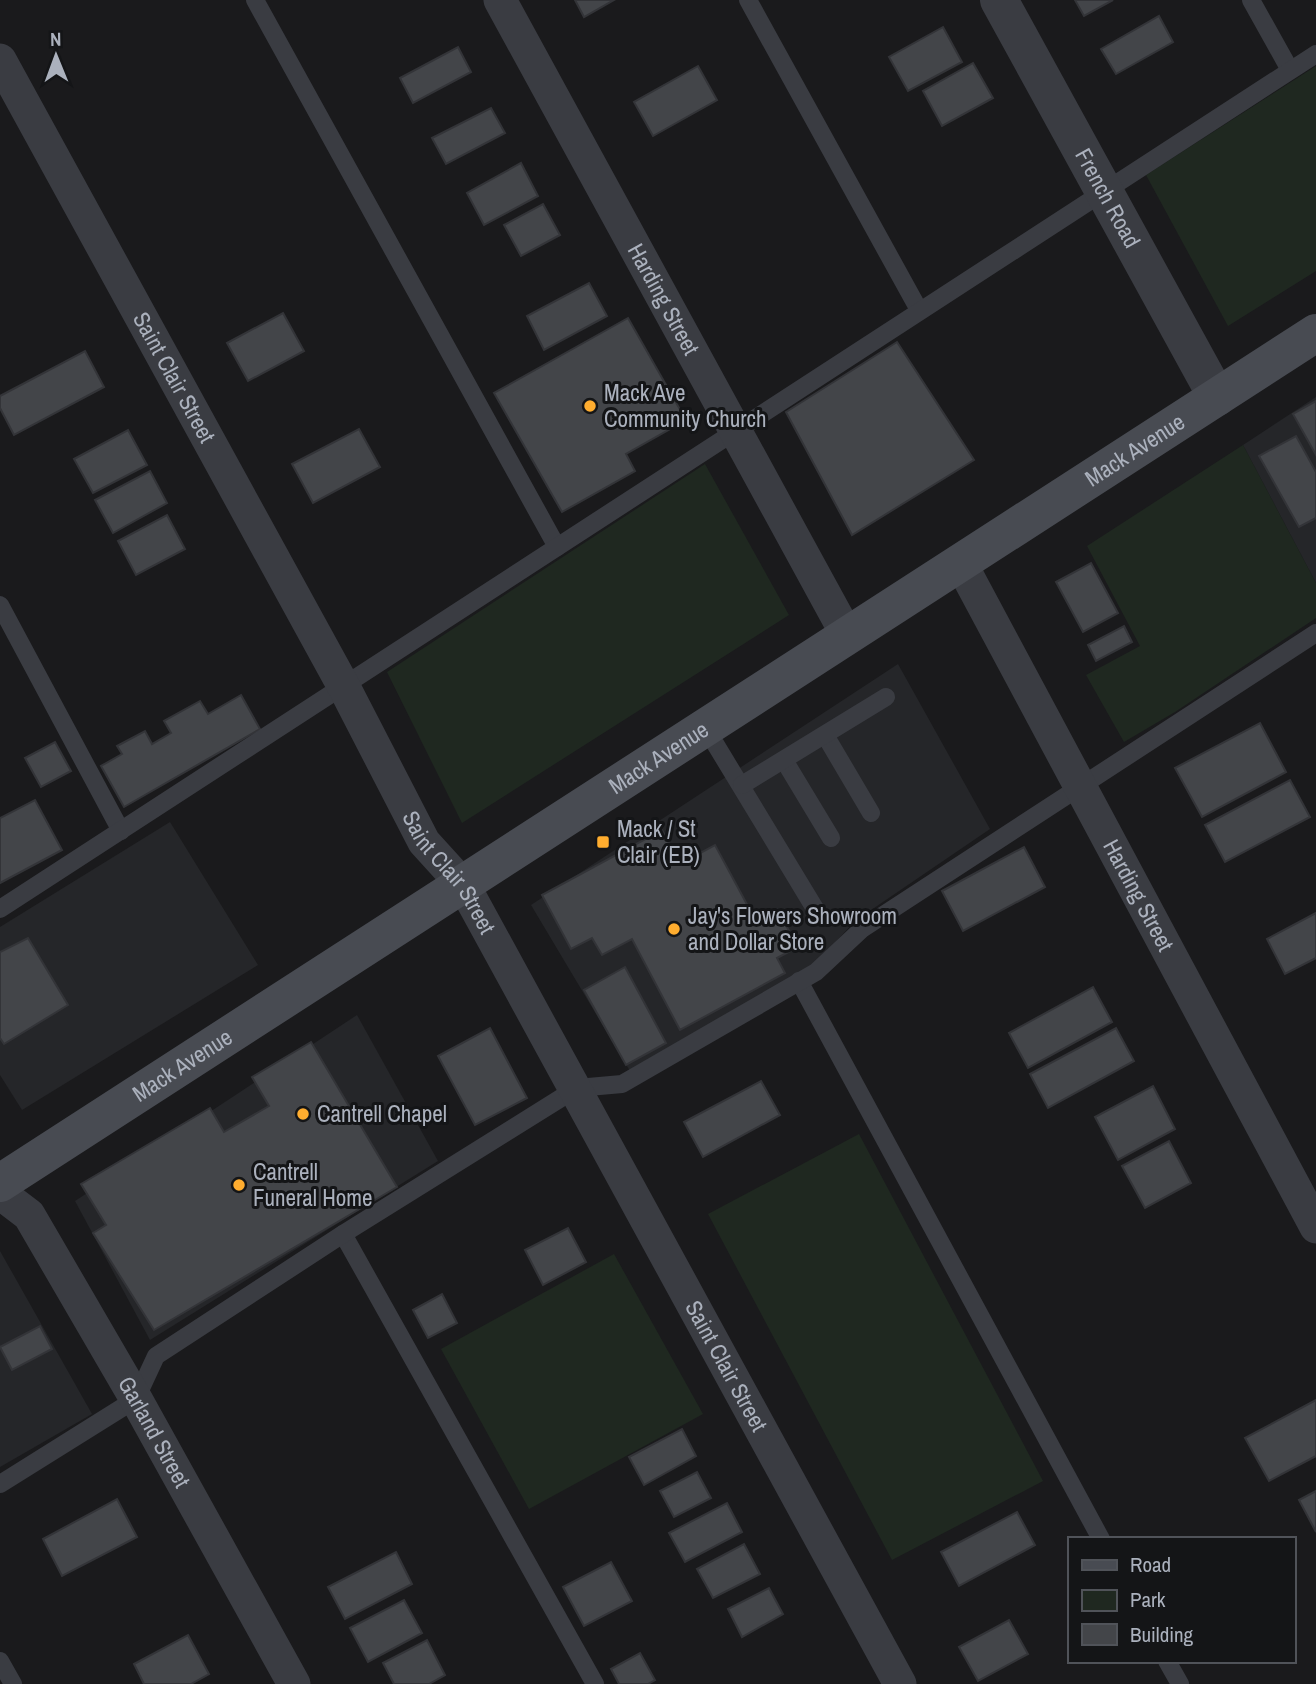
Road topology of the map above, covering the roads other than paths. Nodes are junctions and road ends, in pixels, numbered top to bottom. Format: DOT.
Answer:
graph roads {
  1 [pos="255,0"];
  2 [pos="500,0"];
  3 [pos="748,0"];
  4 [pos="999,0"];
  5 [pos="1251,0"];
  6 [pos="1316,54"];
  7 [pos="0,60"];
  8 [pos="1290,70"];
  9 [pos="1104,191"];
  10 [pos="919,310"];
  11 [pos="1316,333"];
  12 [pos="1217,397"];
  13 [pos="735,429"];
  14 [pos="556,547"];
  15 [pos="960,562"];
  16 [pos="0,605"];
  17 [pos="1316,633"];
  18 [pos="848,635"];
  19 [pos="344,687"];
  20 [pos="886,697"];
  21 [pos="705,727"];
  22 [pos="825,735"];
  23 [pos="784,760"];
  24 [pos="742,785"];
  25 [pos="1080,787"];
  26 [pos="871,813"];
  27 [pos="121,831"];
  28 [pos="831,838"];
  29 [pos="464,886"];
  30 [pos="0,909"];
  31 [pos="817,912"];
  32 [pos="799,981"];
  33 [pos="578,1088"];
  34 [pos="0,1183"];
  35 [pos="0,1193"];
  36 [pos="1316,1227"];
  37 [pos="343,1234"];
  38 [pos="136,1399"];
  39 [pos="0,1484"];
  40 [pos="1100,1537"];
  41 [pos="0,1661"];
  42 [pos="1168,1663"];
  43 [pos="13,1684"];
  44 [pos="293,1684"];
  45 [pos="595,1684"];
  46 [pos="900,1684"];
  47 [pos="1180,1684"];
  1 -- 14 [label="lane"];
  2 -- 13 [label="street, Harding Street"];
  3 -- 10 [label="lane"];
  4 -- 9 [label="street, French Road"];
  5 -- 8 [label="lane"];
  6 -- 8 [label="lane"];
  7 -- 19 [label="street, Saint Clair Street"];
  8 -- 9 [label="lane"];
  9 -- 10 [label="lane"];
  9 -- 12 [label="street, French Road"];
  10 -- 13 [label="lane"];
  11 -- 12 [label="main road, Mack Avenue"];
  12 -- 15 [label="main road, Mack Avenue"];
  13 -- 14 [label="lane"];
  13 -- 18 [label="street, Harding Street"];
  14 -- 19 [label="lane"];
  15 -- 18 [label="main road, Mack Avenue"];
  15 -- 25 [label="street, Harding Street"];
  16 -- 27 [label="lane"];
  17 -- 25 [label="lane"];
  18 -- 21 [label="main road, Mack Avenue"];
  19 -- 27 [label="lane"];
  19 -- 29 [label="street, Saint Clair Street"];
  20 -- 22 [label="lane"];
  21 -- 24 [label="lane"];
  21 -- 29 [label="main road, Mack Avenue"];
  22 -- 23 [label="lane"];
  22 -- 26 [label="lane"];
  23 -- 24 [label="lane"];
  23 -- 28 [label="lane"];
  24 -- 31 [label="lane"];
  25 -- 32 [label="lane"];
  25 -- 36 [label="street, Harding Street"];
  27 -- 30 [label="lane"];
  29 -- 33 [label="street, Saint Clair Street"];
  29 -- 34 [label="main road, Mack Avenue"];
  32 -- 33 [label="lane"];
  32 -- 40 [label="lane"];
  33 -- 37 [label="lane"];
  33 -- 46 [label="street, Saint Clair Street"];
  35 -- 38 [label="street, Garland Street"];
  37 -- 38 [label="lane"];
  37 -- 45 [label="lane"];
  38 -- 39 [label="lane"];
  38 -- 44 [label="street, Garland Street"];
  41 -- 43 [label="lane"];
  42 -- 47 [label="lane"];
}
